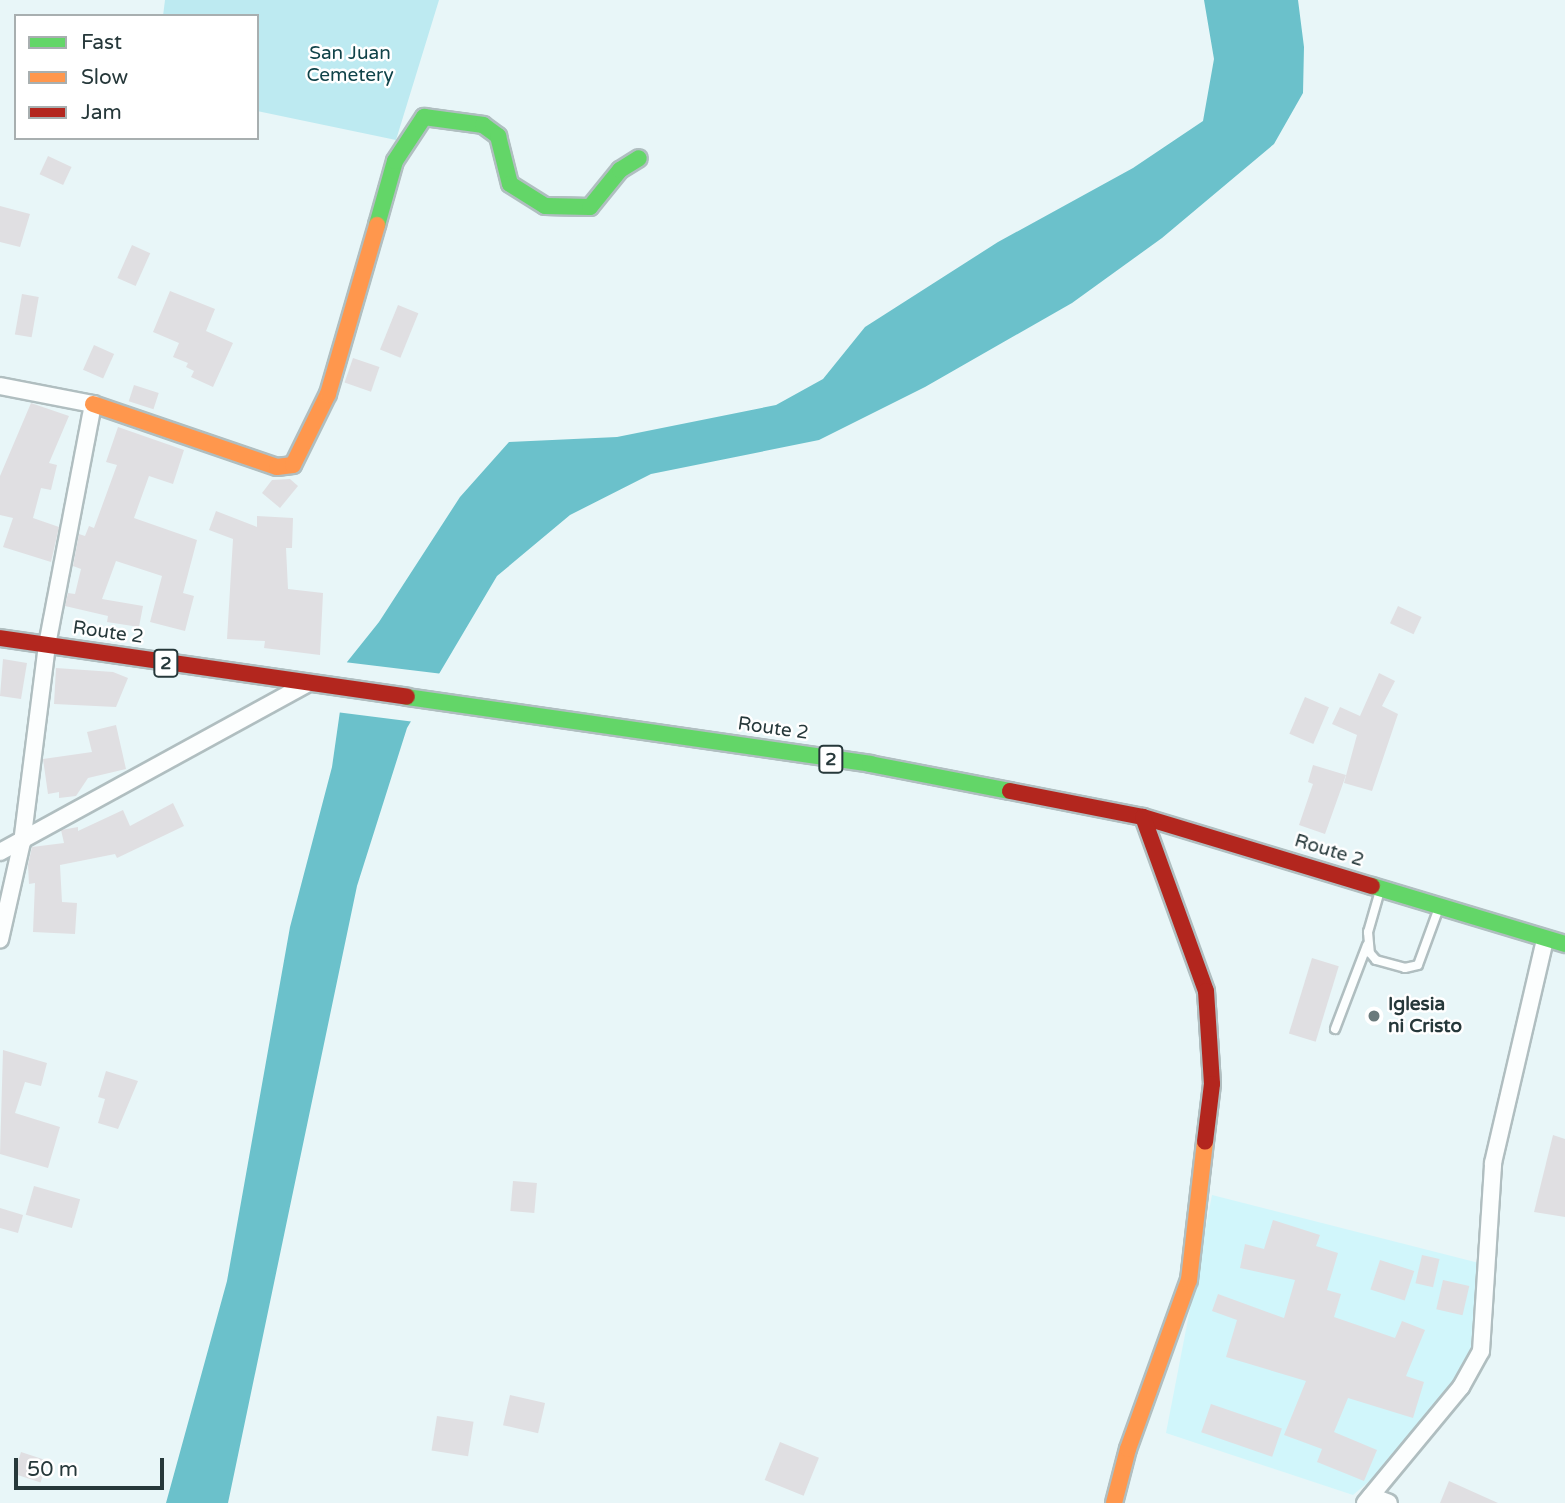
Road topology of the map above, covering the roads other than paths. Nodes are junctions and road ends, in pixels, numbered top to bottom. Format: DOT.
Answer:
graph roads {
  1 [pos="639,158"];
  2 [pos="0,386"];
  3 [pos="93,404"];
  4 [pos="0,638"];
  5 [pos="47,645"];
  6 [pos="307,684"];
  7 [pos="1143,817"];
  8 [pos="22,842"];
  9 [pos="0,852"];
  10 [pos="1381,889"];
  11 [pos="1439,906"];
  12 [pos="1545,939"];
  13 [pos="0,940"];
  14 [pos="1565,944"];
  15 [pos="1367,945"];
  16 [pos="1335,1030"];
  17 [pos="1368,1499"];
  18 [pos="1114,1503"];
  19 [pos="1389,1503"];
  1 -- 3 [label="main road"];
  2 -- 3 [label="street"];
  3 -- 5 [label="street"];
  4 -- 5 [label="main road, Route 2 / 2"];
  5 -- 6 [label="main road, Route 2 / 2"];
  5 -- 8 [label="street"];
  6 -- 7 [label="main road, Route 2 / 2"];
  6 -- 8 [label="street"];
  7 -- 10 [label="main road, Route 2 / 2"];
  7 -- 18 [label="main road"];
  8 -- 9 [label="street"];
  8 -- 13 [label="street"];
  10 -- 11 [label="main road, Route 2 / 2"];
  10 -- 15 [label="lane"];
  11 -- 12 [label="main road, Route 2 / 2"];
  11 -- 15 [label="lane"];
  12 -- 14 [label="main road, Route 2 / 2"];
  12 -- 17 [label="street"];
  15 -- 16 [label="lane"];
  17 -- 19 [label="street"];
}
